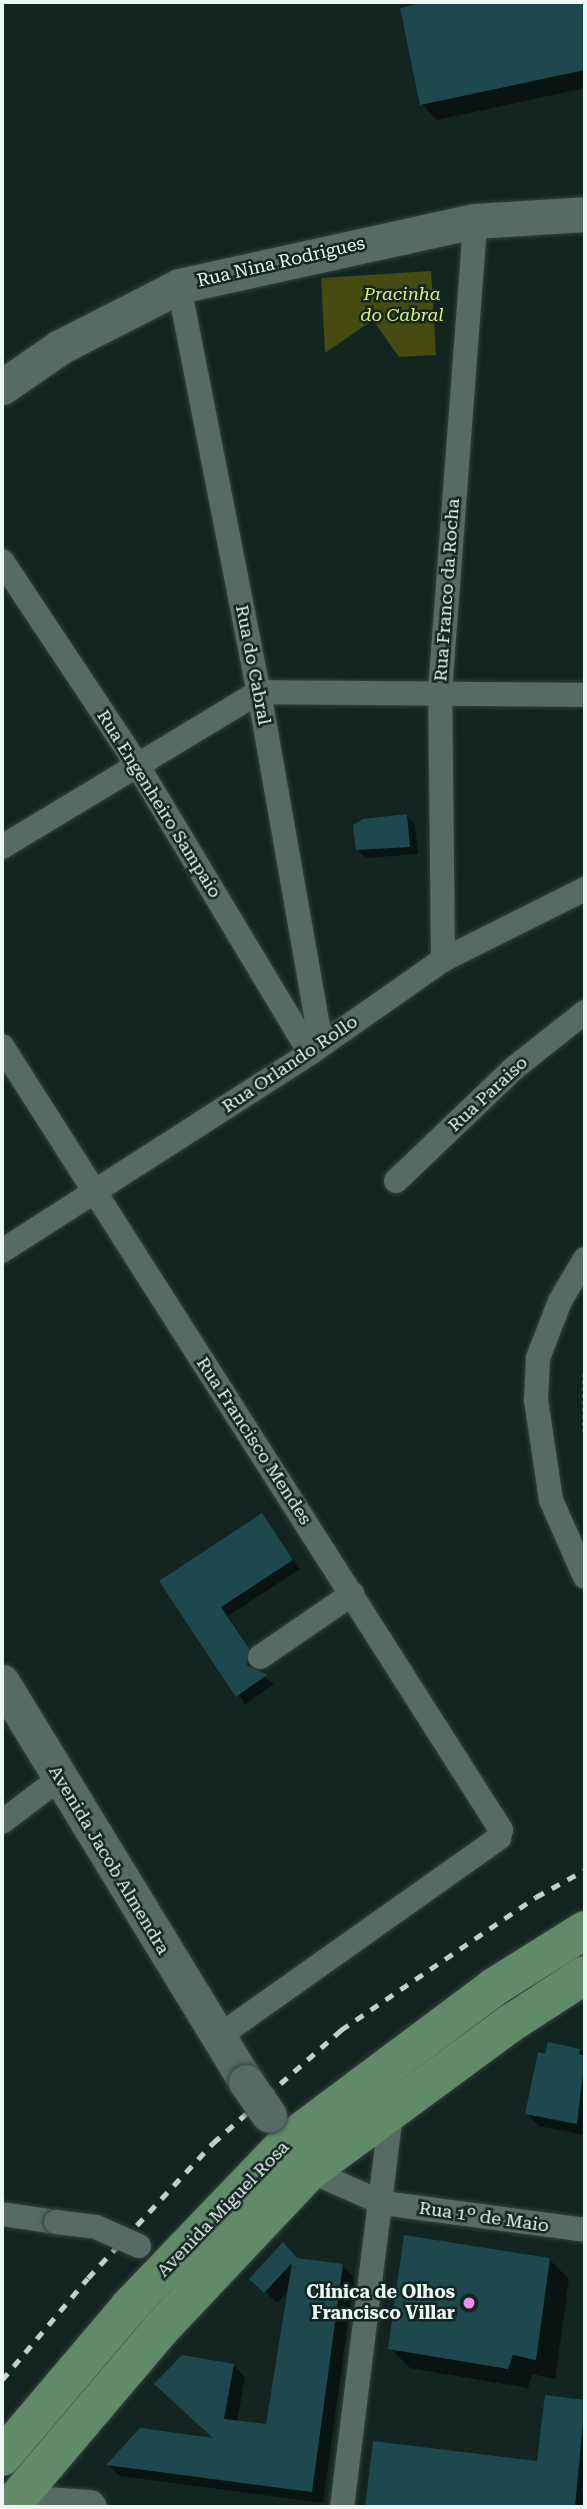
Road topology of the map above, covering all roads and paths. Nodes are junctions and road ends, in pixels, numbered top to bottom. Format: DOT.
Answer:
graph roads {
  1 [pos="585,214"];
  2 [pos="475,221"];
  3 [pos="179,286"];
  4 [pos="2,387"];
  5 [pos="2,561"];
  6 [pos="440,691"];
  7 [pos="259,692"];
  8 [pos="585,695"];
  9 [pos="136,763"];
  10 [pos="2,847"];
  11 [pos="585,888"];
  12 [pos="443,960"];
  13 [pos="585,1012"];
  14 [pos="2,1046"];
  15 [pos="315,1049"];
  16 [pos="396,1181"];
  17 [pos="95,1192"];
  18 [pos="2,1251"];
  19 [pos="585,1259"];
  20 [pos="585,1373"];
  21 [pos="585,1432"];
  22 [pos="585,1577"];
  23 [pos="352,1594"];
  24 [pos="260,1657"];
  25 [pos="2,1682"];
  26 [pos="60,1778"];
  27 [pos="2,1822"];
  28 [pos="585,1930"];
  29 [pos="585,1975"];
  30 [pos="216,2038"];
  31 [pos="392,2108"];
  32 [pos="278,2128"];
  33 [pos="310,2171"];
  34 [pos="383,2203"];
  35 [pos="2,2214"];
  36 [pos="585,2230"];
  37 [pos="153,2256"];
  38 [pos="2,2457"];
  39 [pos="9,2503"];
  40 [pos="89,2507"];
  41 [pos="342,2507"];
  1 -- 2 [label="street, Rua Nina Rodrigues"];
  2 -- 3 [label="street, Rua Nina Rodrigues"];
  2 -- 6 [label="street, Rua Franco da Rocha"];
  3 -- 4 [label="street, Rua Nina Rodrigues"];
  3 -- 7 [label="street, Rua do Cabral"];
  5 -- 9 [label="street, Rua Engenheiro Sampaio"];
  6 -- 7 [label="street"];
  6 -- 8 [label="street"];
  6 -- 12 [label="street, Rua Franco da Rocha"];
  7 -- 9 [label="street"];
  7 -- 15 [label="street, Rua do Cabral"];
  9 -- 10 [label="street"];
  9 -- 15 [label="street, Rua Engenheiro Sampaio"];
  11 -- 12 [label="street, Rua Orlando Rollo"];
  12 -- 15 [label="street, Rua Orlando Rollo"];
  13 -- 16 [label="street, Rua Paraiso"];
  14 -- 17 [label="street, Rua Francisco Mendes"];
  15 -- 17 [label="street, Rua Orlando Rollo"];
  17 -- 18 [label="street, Rua Orlando Rollo"];
  17 -- 23 [label="street, Rua Francisco Mendes"];
  19 -- 22 [label="street"];
  20 -- 21 [label="path"];
  23 -- 24 [label="street"];
  23 -- 30 [label="street, Rua Francisco Mendes"];
  25 -- 26 [label="street, Avenida Jacob Almendra"];
  26 -- 27 [label="street"];
  26 -- 30 [label="street, Avenida Jacob Almendra"];
  28 -- 32 [label="main road, Avenida Miguel Rosa"];
  29 -- 31 [label="main road, Avenida Miguel Rosa"];
  30 -- 32 [label="street, Avenida Jacob Almendra, bridge"];
  31 -- 33 [label="main road, Avenida Miguel Rosa"];
  31 -- 34 [label="street"];
  32 -- 33 [label="main road"];
  32 -- 37 [label="main road, Avenida Miguel Rosa"];
  33 -- 34 [label="street, Rua 1º de Maio"];
  33 -- 39 [label="main road, Avenida Miguel Rosa"];
  34 -- 36 [label="street, Rua 1º de Maio"];
  34 -- 41 [label="street"];
  35 -- 37 [label="street, bridge"];
  37 -- 38 [label="main road, Avenida Miguel Rosa"];
  39 -- 40 [label="street"];
}
